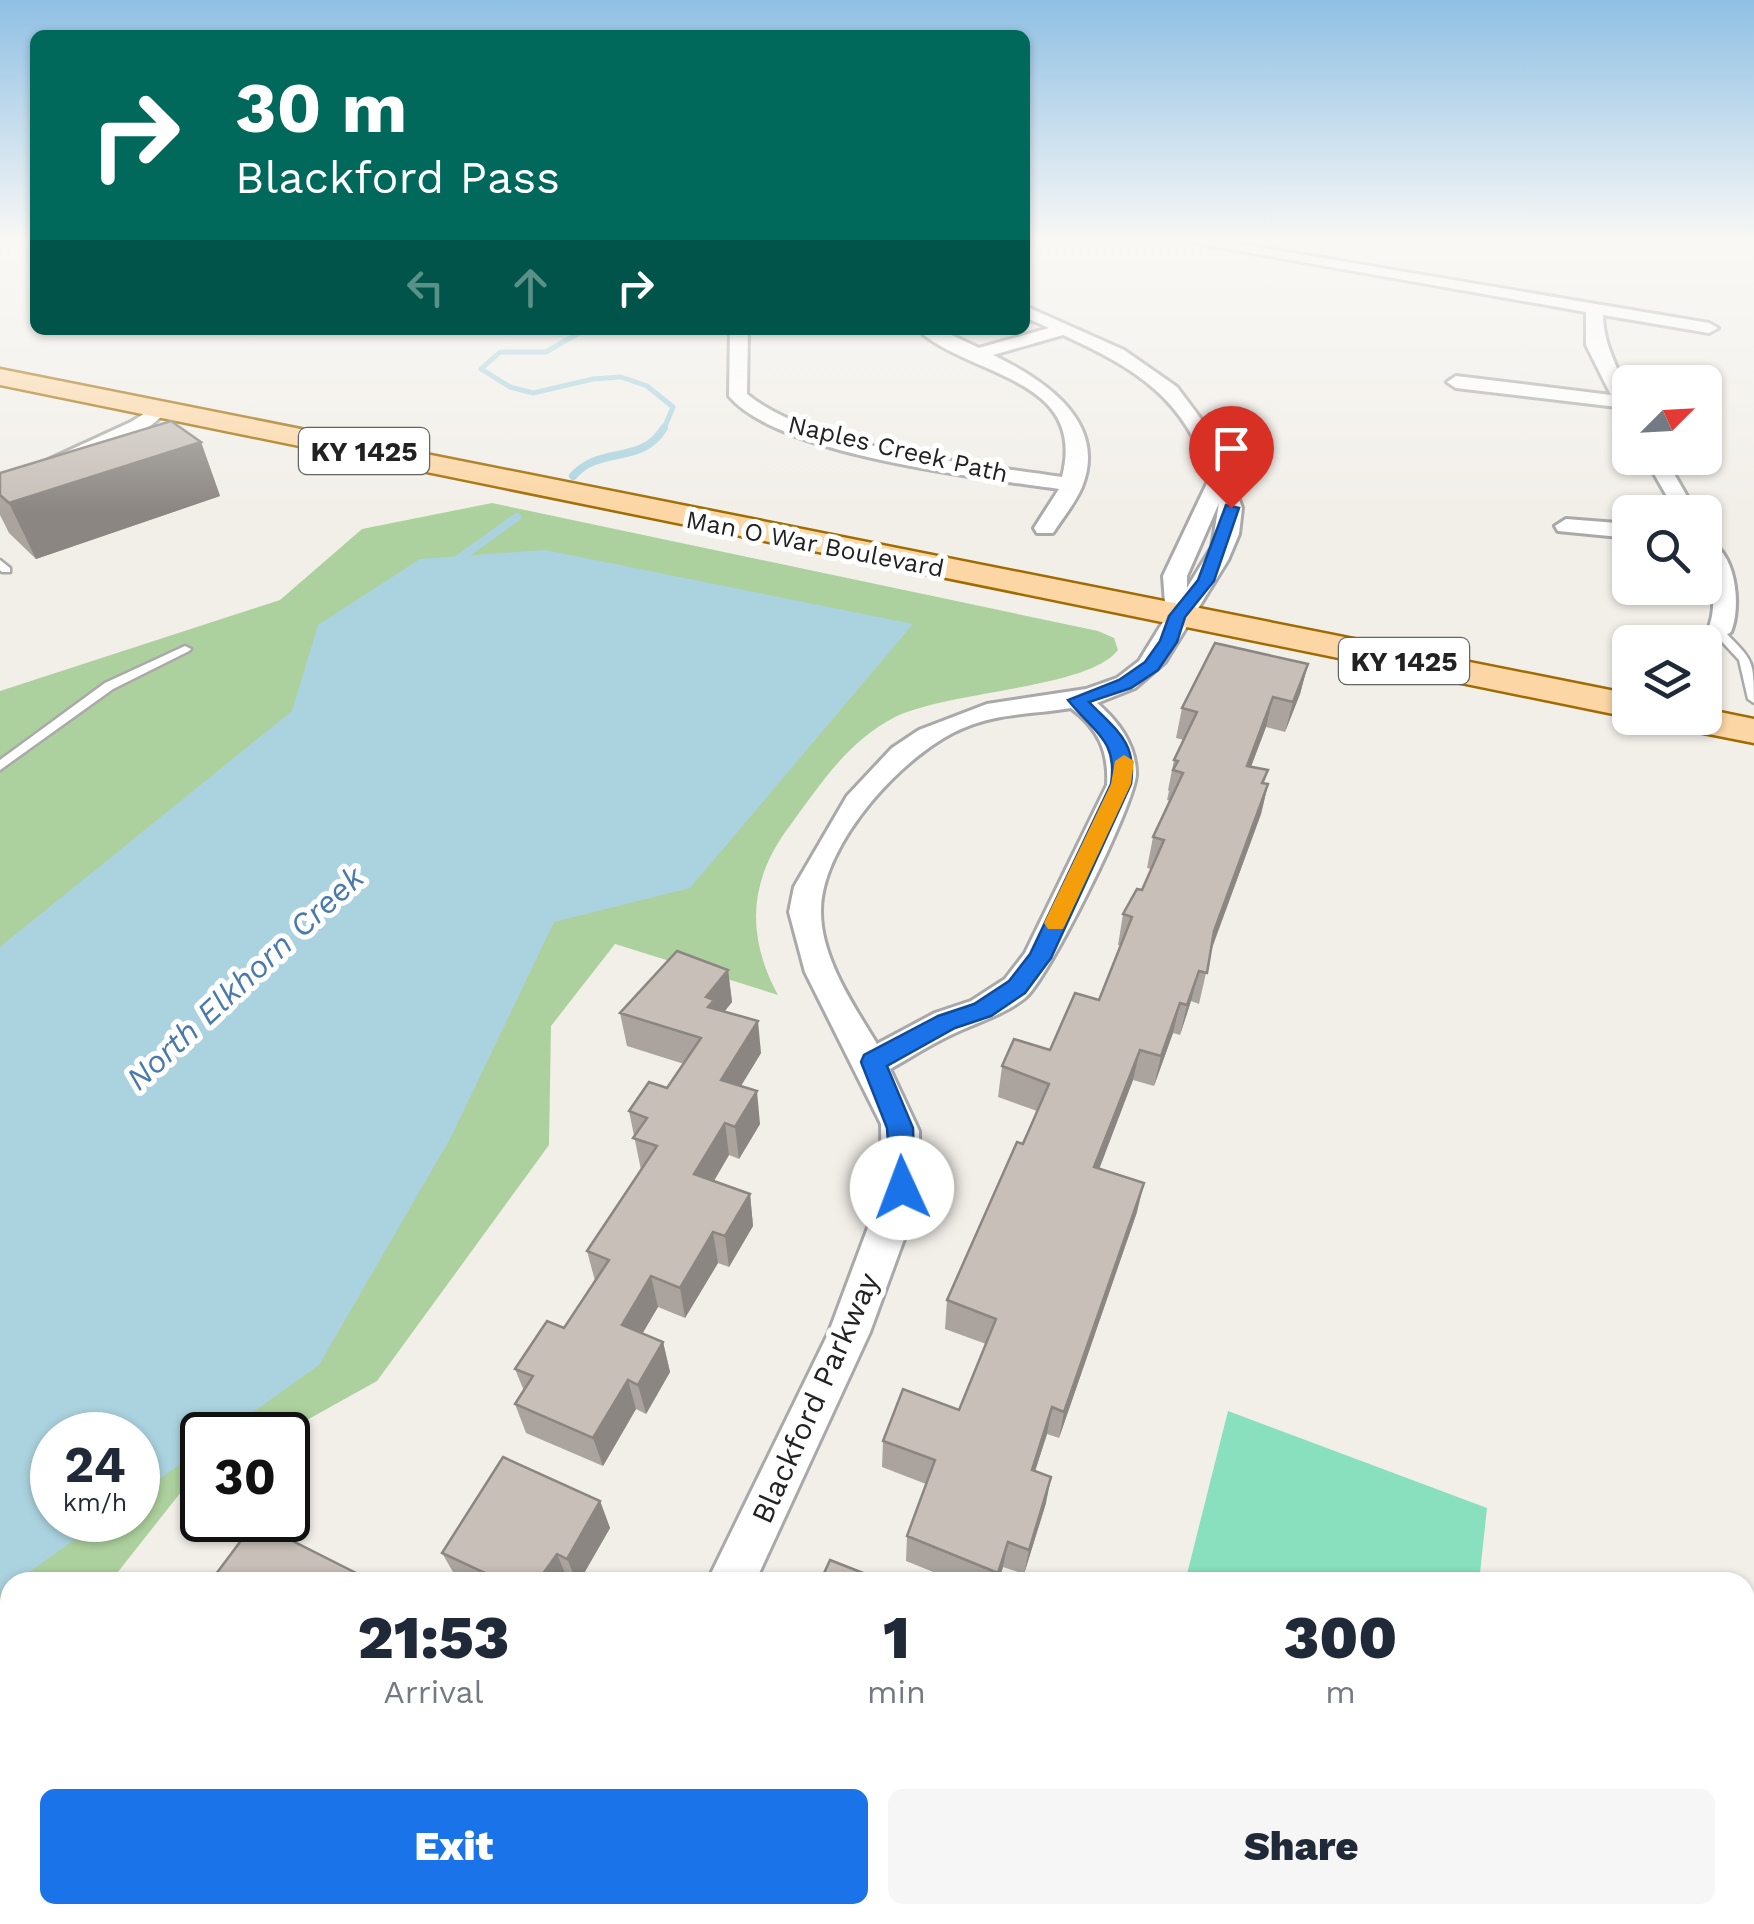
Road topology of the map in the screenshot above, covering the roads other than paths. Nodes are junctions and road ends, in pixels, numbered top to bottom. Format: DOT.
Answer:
graph roads {
  1 [pos="1054,332"];
  2 [pos="1071,332"];
  3 [pos="1595,332"];
  4 [pos="739,335"];
  5 [pos="938,335"];
  6 [pos="1084,337"];
  7 [pos="977,354"];
  8 [pos="997,363"];
  9 [pos="0,377"];
  10 [pos="1612,378"];
  11 [pos="1456,382"];
  12 [pos="1612,406"];
  13 [pos="161,409"];
  14 [pos="1074,485"];
  15 [pos="0,490"];
  16 [pos="1566,526"];
  17 [pos="1045,528"];
  18 [pos="1612,530"];
  19 [pos="1722,580"];
  20 [pos="1177,616"];
  21 [pos="1722,626"];
  22 [pos="1722,635"];
  23 [pos="185,649"];
  24 [pos="1754,699"];
  25 [pos="1077,700"];
  26 [pos="1612,702"];
  27 [pos="1722,725"];
  28 [pos="1754,731"];
  29 [pos="0,766"];
  30 [pos="873,1062"];
  31 [pos="736,1572"];
  1 -- 7 [label="street"];
  2 -- 6 [label="street, Blackford Parkway"];
  3 -- 10 [label="street"];
  4 -- 14 [label="street, Naples Creek Path"];
  5 -- 7 [label="street"];
  6 -- 8 [label="street"];
  6 -- 20 [label="street, Blackford Parkway"];
  7 -- 8 [label="street"];
  8 -- 14 [label="street"];
  9 -- 13 [label="main road, Man O War Boulevard / KY 1425"];
  11 -- 12 [label="street"];
  13 -- 15 [label="street"];
  13 -- 20 [label="main road, Man O War Boulevard / KY 1425"];
  14 -- 17 [label="street"];
  16 -- 18 [label="street"];
  19 -- 21 [label="street"];
  20 -- 25 [label="street, Blackford Parkway"];
  20 -- 26 [label="main road, Man O War Boulevard / KY 1425"];
  22 -- 24 [label="lane"];
  23 -- 29 [label="lane"];
  25 -- 30 [label="street"];
  25 -- 30 [label="street, Blackford Parkway"];
  27 -- 28 [label="main road"];
  30 -- 31 [label="street, Blackford Parkway"];
}
